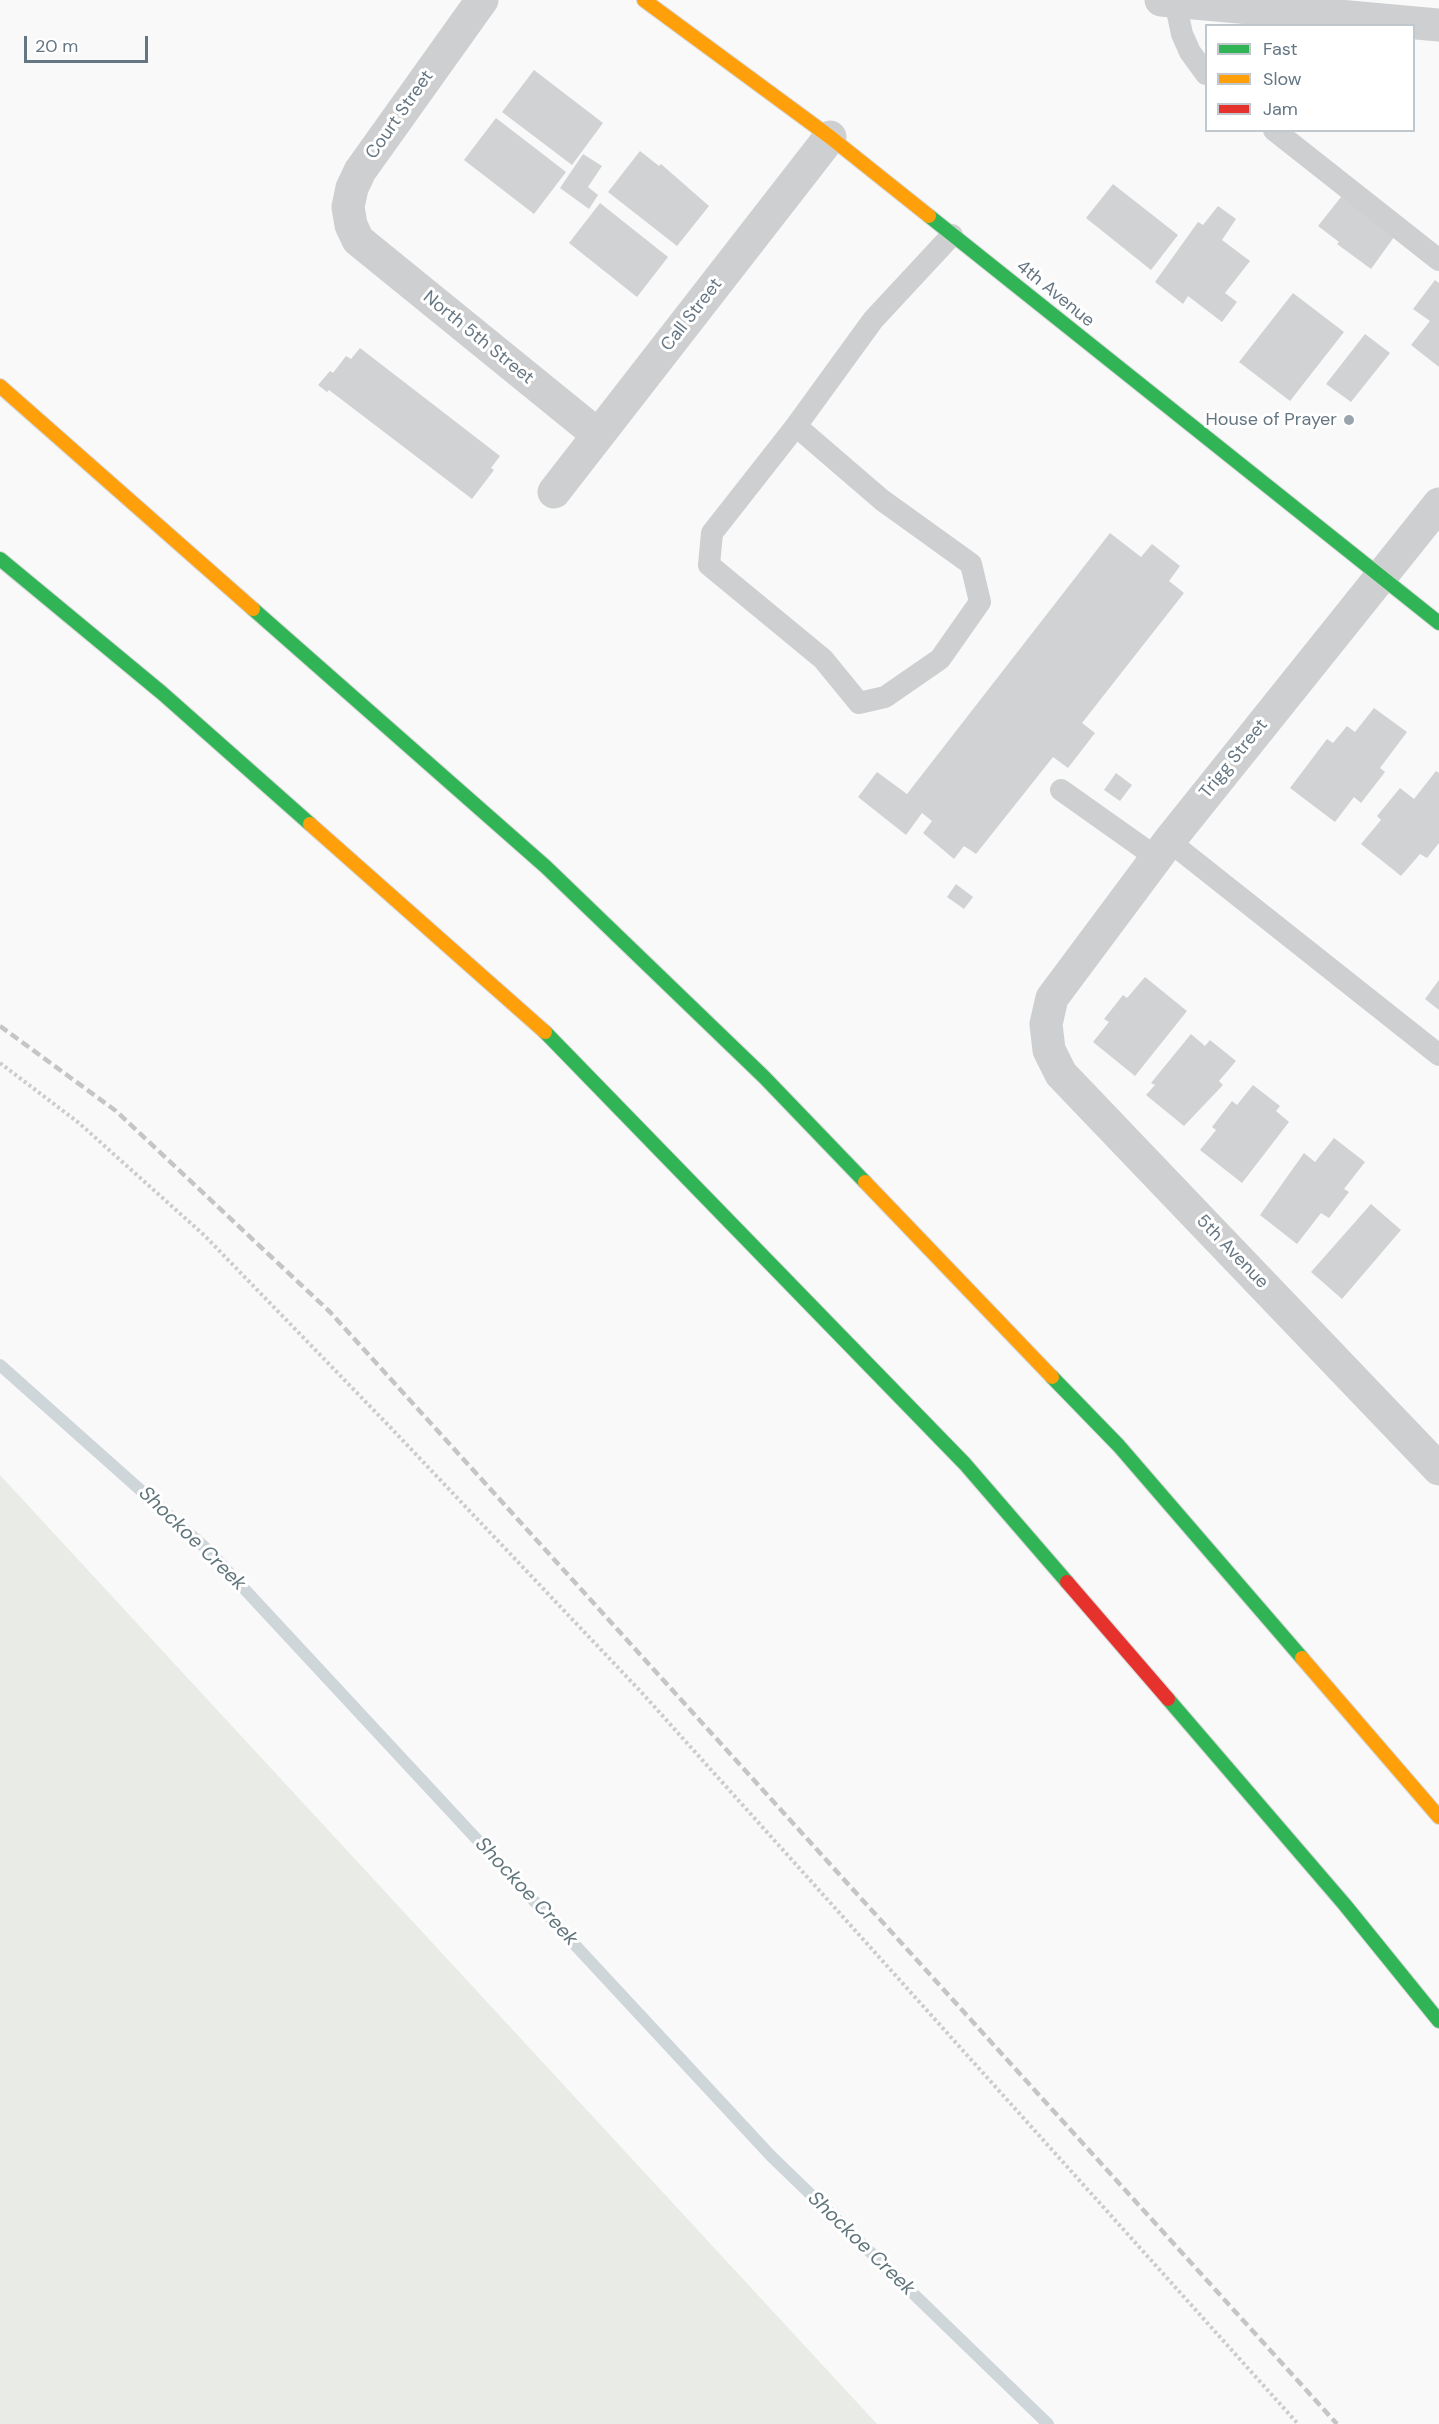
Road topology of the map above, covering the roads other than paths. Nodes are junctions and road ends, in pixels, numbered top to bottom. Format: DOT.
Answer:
graph roads {
  1 [pos="482,0"];
  2 [pos="644,0"];
  3 [pos="1168,1"];
  4 [pos="1439,25"];
  5 [pos="1205,73"];
  6 [pos="1277,132"];
  7 [pos="830,138"];
  8 [pos="952,235"];
  9 [pos="358,240"];
  10 [pos="1439,260"];
  11 [pos="0,386"];
  12 [pos="796,426"];
  13 [pos="598,435"];
  14 [pos="554,492"];
  15 [pos="1439,504"];
  16 [pos="0,559"];
  17 [pos="1382,578"];
  18 [pos="1439,623"];
  19 [pos="1061,790"];
  20 [pos="1163,849"];
  21 [pos="1046,1024"];
  22 [pos="1439,1054"];
  23 [pos="1439,1469"];
  24 [pos="1439,1817"];
  25 [pos="1439,2021"];
  1 -- 9 [label="street, Court Street"];
  2 -- 7 [label="main road, 4th Avenue"];
  3 -- 4 [label="street"];
  3 -- 5 [label="lane"];
  6 -- 10 [label="lane"];
  7 -- 8 [label="main road, 4th Avenue"];
  7 -- 13 [label="street, Call Street"];
  8 -- 12 [label="lane"];
  8 -- 17 [label="main road, 4th Avenue"];
  9 -- 13 [label="street, North 5th Street"];
  11 -- 24 [label="main road"];
  12 -- 12 [label="lane"];
  13 -- 14 [label="street, Call Street"];
  15 -- 17 [label="street, Trigg Street"];
  16 -- 25 [label="main road"];
  17 -- 18 [label="main road, 4th Avenue"];
  17 -- 20 [label="street, Trigg Street"];
  19 -- 20 [label="lane"];
  20 -- 21 [label="street, Trigg Street"];
  20 -- 22 [label="lane"];
  21 -- 23 [label="street, 5th Avenue"];
}
